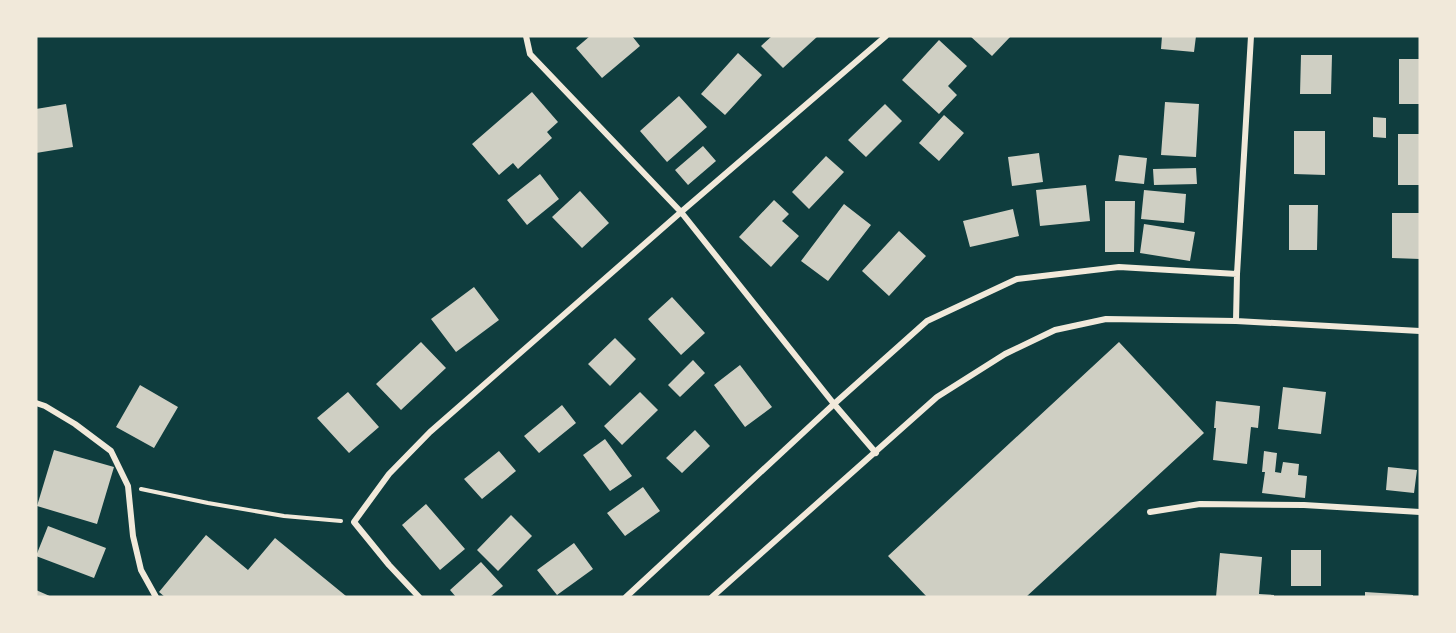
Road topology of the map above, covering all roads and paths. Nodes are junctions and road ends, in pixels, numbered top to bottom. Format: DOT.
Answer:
graph roads {
  1 [pos="526,36"];
  2 [pos="886,36"];
  3 [pos="1251,36"];
  4 [pos="681,212"];
  5 [pos="1237,274"];
  6 [pos="1236,321"];
  7 [pos="1420,331"];
  8 [pos="36,403"];
  9 [pos="834,404"];
  10 [pos="876,453"];
  11 [pos="128,486"];
  12 [pos="1420,512"];
  13 [pos="1150,513"];
  14 [pos="354,522"];
  15 [pos="156,597"];
  16 [pos="419,597"];
  17 [pos="626,597"];
  18 [pos="712,597"];
  1 -- 4 [label="street"];
  2 -- 4 [label="street"];
  3 -- 5 [label="street"];
  4 -- 9 [label="street"];
  4 -- 14 [label="street"];
  5 -- 6 [label="street"];
  5 -- 9 [label="street"];
  6 -- 7 [label="street"];
  6 -- 10 [label="street"];
  8 -- 11 [label="street"];
  9 -- 10 [label="street"];
  9 -- 17 [label="street"];
  10 -- 18 [label="street"];
  11 -- 14 [label="path"];
  11 -- 15 [label="street"];
  12 -- 13 [label="street"];
  14 -- 16 [label="street"];
}
